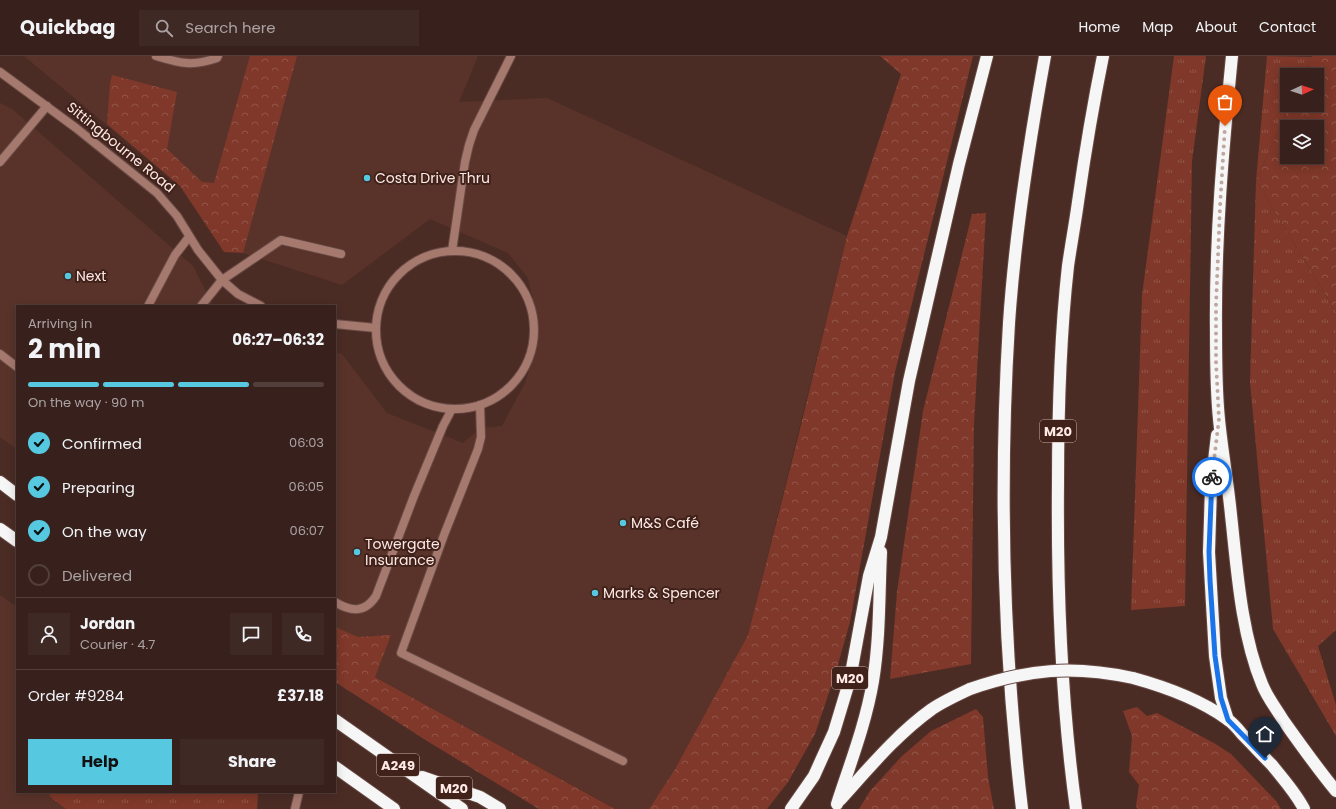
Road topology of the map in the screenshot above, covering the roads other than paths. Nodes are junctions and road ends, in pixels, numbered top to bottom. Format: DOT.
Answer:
graph roads {
  1 [pos="156,56"];
  2 [pos="218,56"];
  3 [pos="511,56"];
  4 [pos="987,56"];
  5 [pos="1045,56"];
  6 [pos="1103,56"];
  7 [pos="1232,56"];
  8 [pos="0,72"];
  9 [pos="46,106"];
  10 [pos="0,162"];
  11 [pos="189,237"];
  12 [pos="452,251"];
  13 [pos="341,254"];
  14 [pos="222,280"];
  15 [pos="149,305"];
  16 [pos="202,305"];
  17 [pos="259,305"];
  18 [pos="336,324"];
  19 [pos="376,328"];
  20 [pos="0,354"];
  21 [pos="16,366"];
  22 [pos="480,405"];
  23 [pos="452,409"];
  24 [pos="1219,419"];
  25 [pos="0,482"];
  26 [pos="16,493"];
  27 [pos="0,529"];
  28 [pos="881,537"];
  29 [pos="16,540"];
  30 [pos="336,602"];
  31 [pos="1228,720"];
  32 [pos="336,721"];
  33 [pos="623,760"];
  34 [pos="336,768"];
  35 [pos="406,771"];
  36 [pos="1336,791"];
  37 [pos="299,793"];
  38 [pos="835,807"];
  39 [pos="1304,807"];
  40 [pos="295,809"];
  41 [pos="394,809"];
  42 [pos="462,809"];
  43 [pos="500,809"];
  44 [pos="791,809"];
  45 [pos="1022,809"];
  46 [pos="1076,809"];
  1 -- 2 [label="street"];
  3 -- 12 [label="street"];
  4 -- 28 [label="highway, M20"];
  5 -- 45 [label="highway"];
  6 -- 46 [label="highway, M20"];
  7 -- 24 [label="highway"];
  8 -- 9 [label="street, Sittingbourne Road"];
  9 -- 10 [label="street"];
  9 -- 11 [label="street, Sittingbourne Road"];
  11 -- 14 [label="street, Sittingbourne Road"];
  11 -- 15 [label="street"];
  12 -- 19 [label="street"];
  12 -- 22 [label="street"];
  13 -- 14 [label="street"];
  14 -- 16 [label="street"];
  14 -- 17 [label="street, Sittingbourne Road"];
  18 -- 19 [label="street"];
  19 -- 23 [label="street"];
  20 -- 21 [label="street"];
  22 -- 23 [label="street"];
  22 -- 33 [label="street"];
  23 -- 30 [label="street"];
  24 -- 31 [label="highway"];
  24 -- 36 [label="highway"];
  25 -- 26 [label="highway"];
  27 -- 29 [label="highway"];
  28 -- 38 [label="highway, M20"];
  28 -- 44 [label="highway, M20"];
  31 -- 38 [label="highway, bridge"];
  31 -- 39 [label="highway"];
  32 -- 35 [label="highway, A249"];
  34 -- 41 [label="highway, A249"];
  35 -- 42 [label="highway, A249"];
  35 -- 43 [label="highway, M20"];
  37 -- 40 [label="street"];
}
